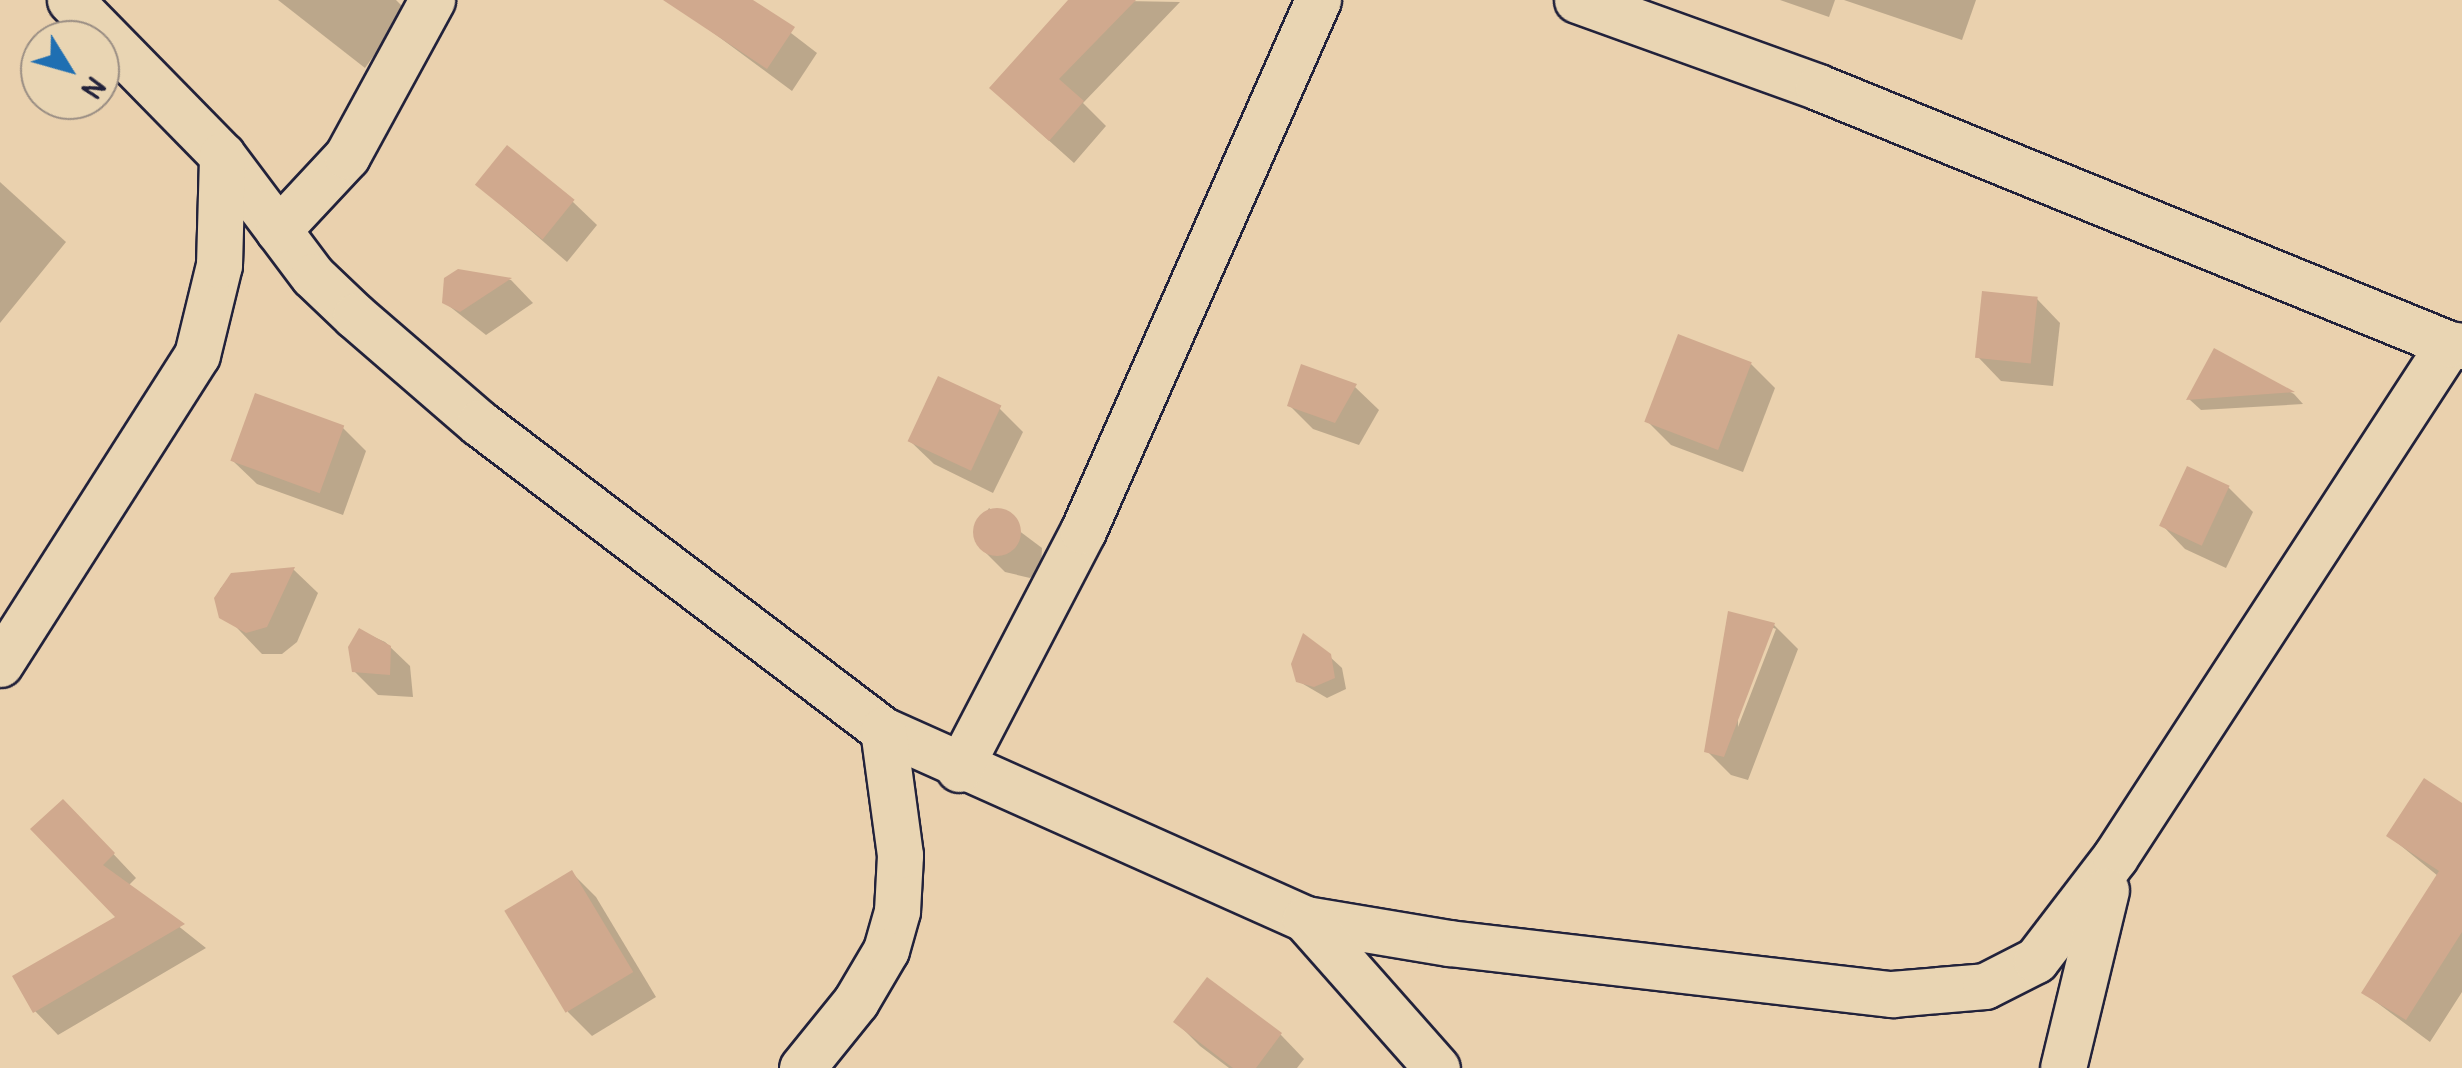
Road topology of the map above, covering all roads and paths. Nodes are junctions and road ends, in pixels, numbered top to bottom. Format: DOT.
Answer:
graph roads {
  1 [pos="70,0"];
  2 [pos="432,0"];
  3 [pos="1318,0"];
  4 [pos="1578,0"];
  5 [pos="222,155"];
  6 [pos="278,230"];
  7 [pos="2456,345"];
  8 [pos="0,664"];
  9 [pos="883,730"];
  10 [pos="959,769"];
  11 [pos="2115,858"];
  12 [pos="1305,919"];
  13 [pos="802,1068"];
  14 [pos="1436,1068"];
  15 [pos="2062,1068"];
  1 -- 5 [label="street"];
  2 -- 6 [label="street"];
  3 -- 10 [label="street"];
  4 -- 7 [label="street"];
  5 -- 6 [label="street"];
  5 -- 8 [label="street"];
  6 -- 9 [label="street"];
  7 -- 11 [label="street"];
  9 -- 10 [label="street"];
  9 -- 13 [label="street"];
  10 -- 12 [label="street"];
  11 -- 12 [label="street"];
  11 -- 15 [label="street"];
  12 -- 14 [label="street"];
}
